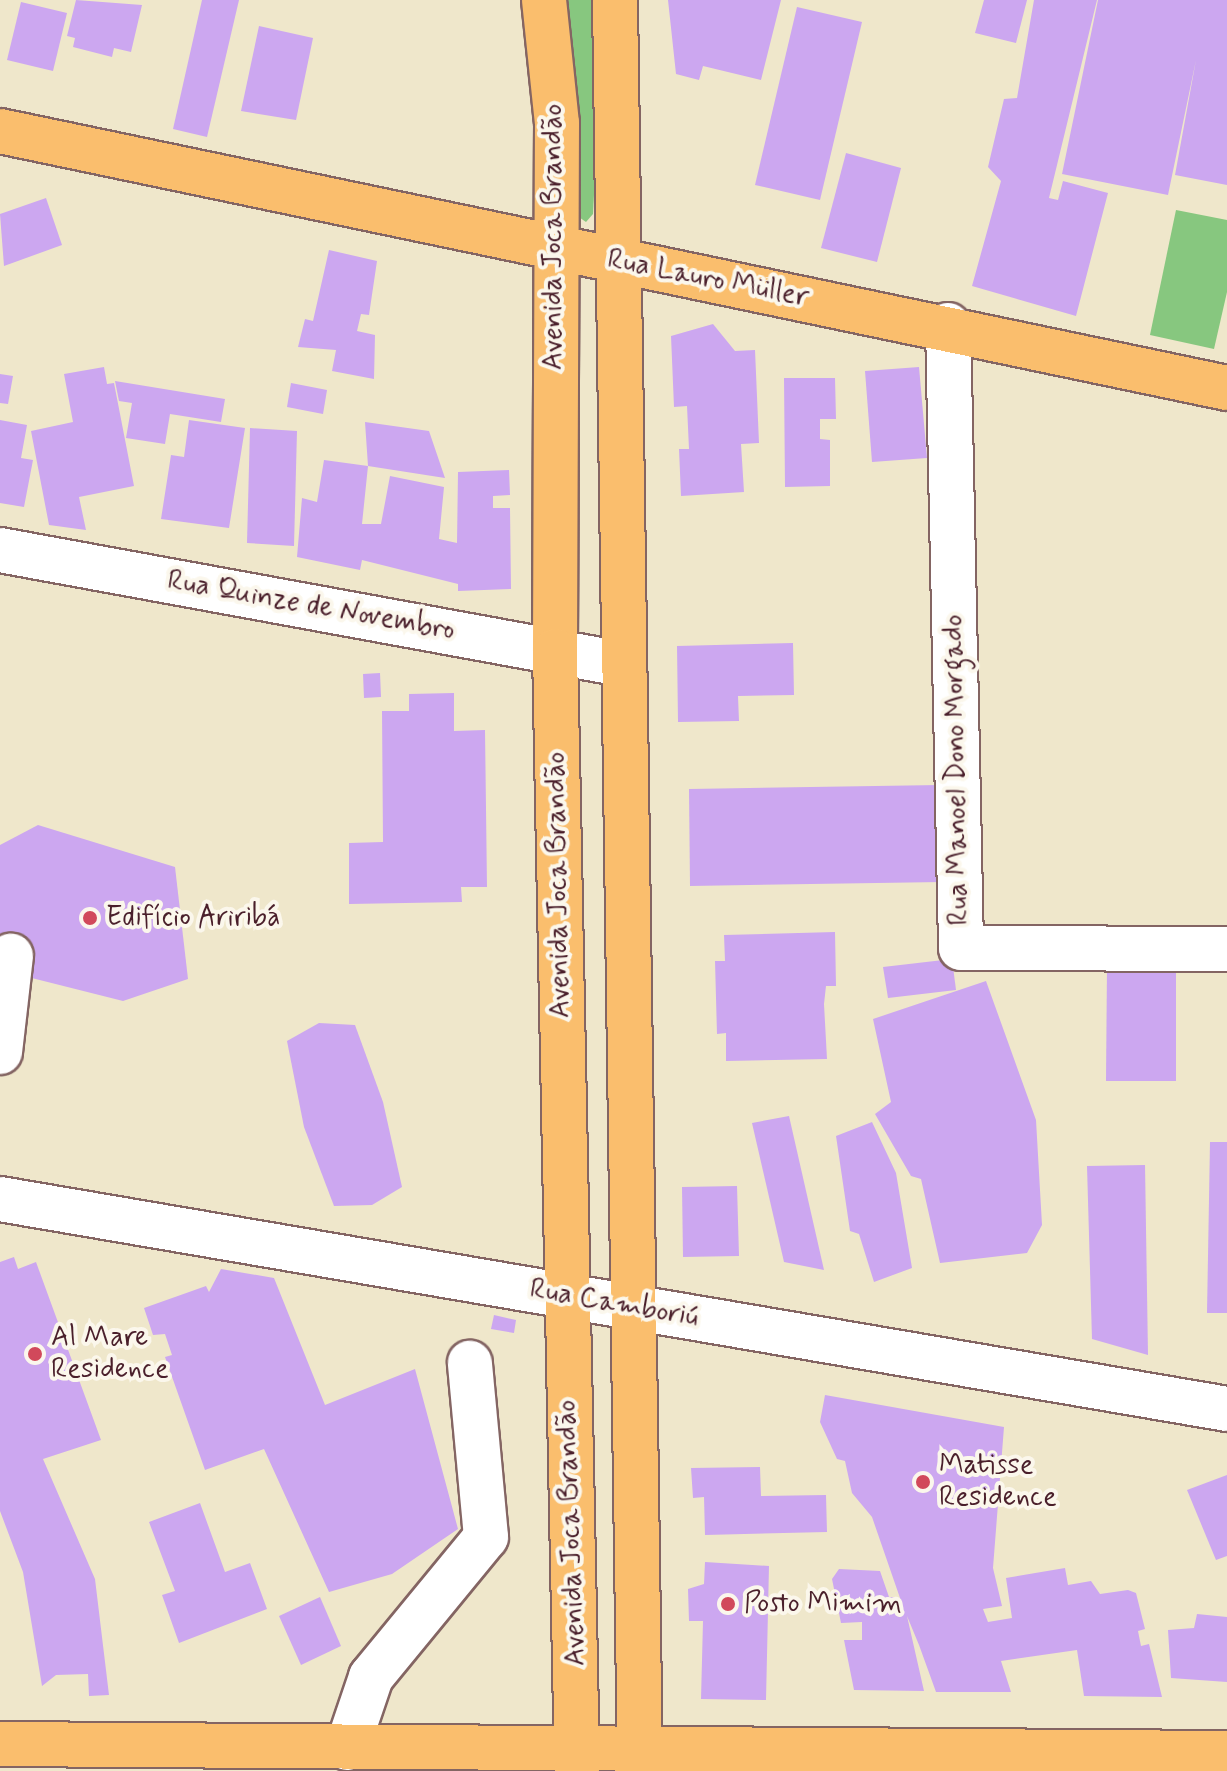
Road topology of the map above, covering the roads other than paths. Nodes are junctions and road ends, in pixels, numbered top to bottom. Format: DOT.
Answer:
graph roads {
  1 [pos="544,0"];
  2 [pos="615,0"];
  3 [pos="0,131"];
  4 [pos="556,249"];
  5 [pos="615,261"];
  6 [pos="948,325"];
  7 [pos="1227,388"];
  8 [pos="0,550"];
  9 [pos="555,651"];
  10 [pos="622,664"];
  11 [pos="1227,949"];
  12 [pos="11,956"];
  13 [pos="0,1052"];
  14 [pos="0,1199"];
  15 [pos="565,1295"];
  16 [pos="630,1306"];
  17 [pos="470,1363"];
  18 [pos="1227,1409"];
  19 [pos="0,1744"];
  20 [pos="347,1748"];
  21 [pos="101,1758"];
  22 [pos="1214,1759"];
  23 [pos="576,1761"];
  24 [pos="640,1761"];
  25 [pos="1054,1761"];
  1 -- 4 [label="main road, Avenida Joca Brandão"];
  2 -- 5 [label="main road"];
  3 -- 4 [label="main road, Rua Lauro Müller"];
  4 -- 5 [label="main road, Rua Lauro Müller"];
  4 -- 9 [label="main road, Avenida Joca Brandão"];
  5 -- 6 [label="main road, Rua Lauro Müller"];
  5 -- 10 [label="main road"];
  6 -- 7 [label="main road, Rua Lauro Müller"];
  6 -- 11 [label="street, Rua Manoel Dono Morgado"];
  8 -- 9 [label="street, Rua Quinze de Novembro"];
  9 -- 10 [label="street, Rua Quinze de Novembro"];
  9 -- 15 [label="main road, Avenida Joca Brandão"];
  10 -- 16 [label="main road"];
  12 -- 13 [label="street"];
  14 -- 15 [label="street, Rua Camboriú"];
  15 -- 16 [label="street, Rua Camboriú"];
  15 -- 23 [label="main road, Avenida Joca Brandão"];
  16 -- 18 [label="street, Rua Camboriú"];
  16 -- 24 [label="main road"];
  17 -- 20 [label="street"];
  19 -- 21 [label="main road"];
  20 -- 21 [label="main road"];
  20 -- 23 [label="main road"];
  22 -- 25 [label="main road"];
  23 -- 24 [label="main road"];
  24 -- 25 [label="main road"];
}
